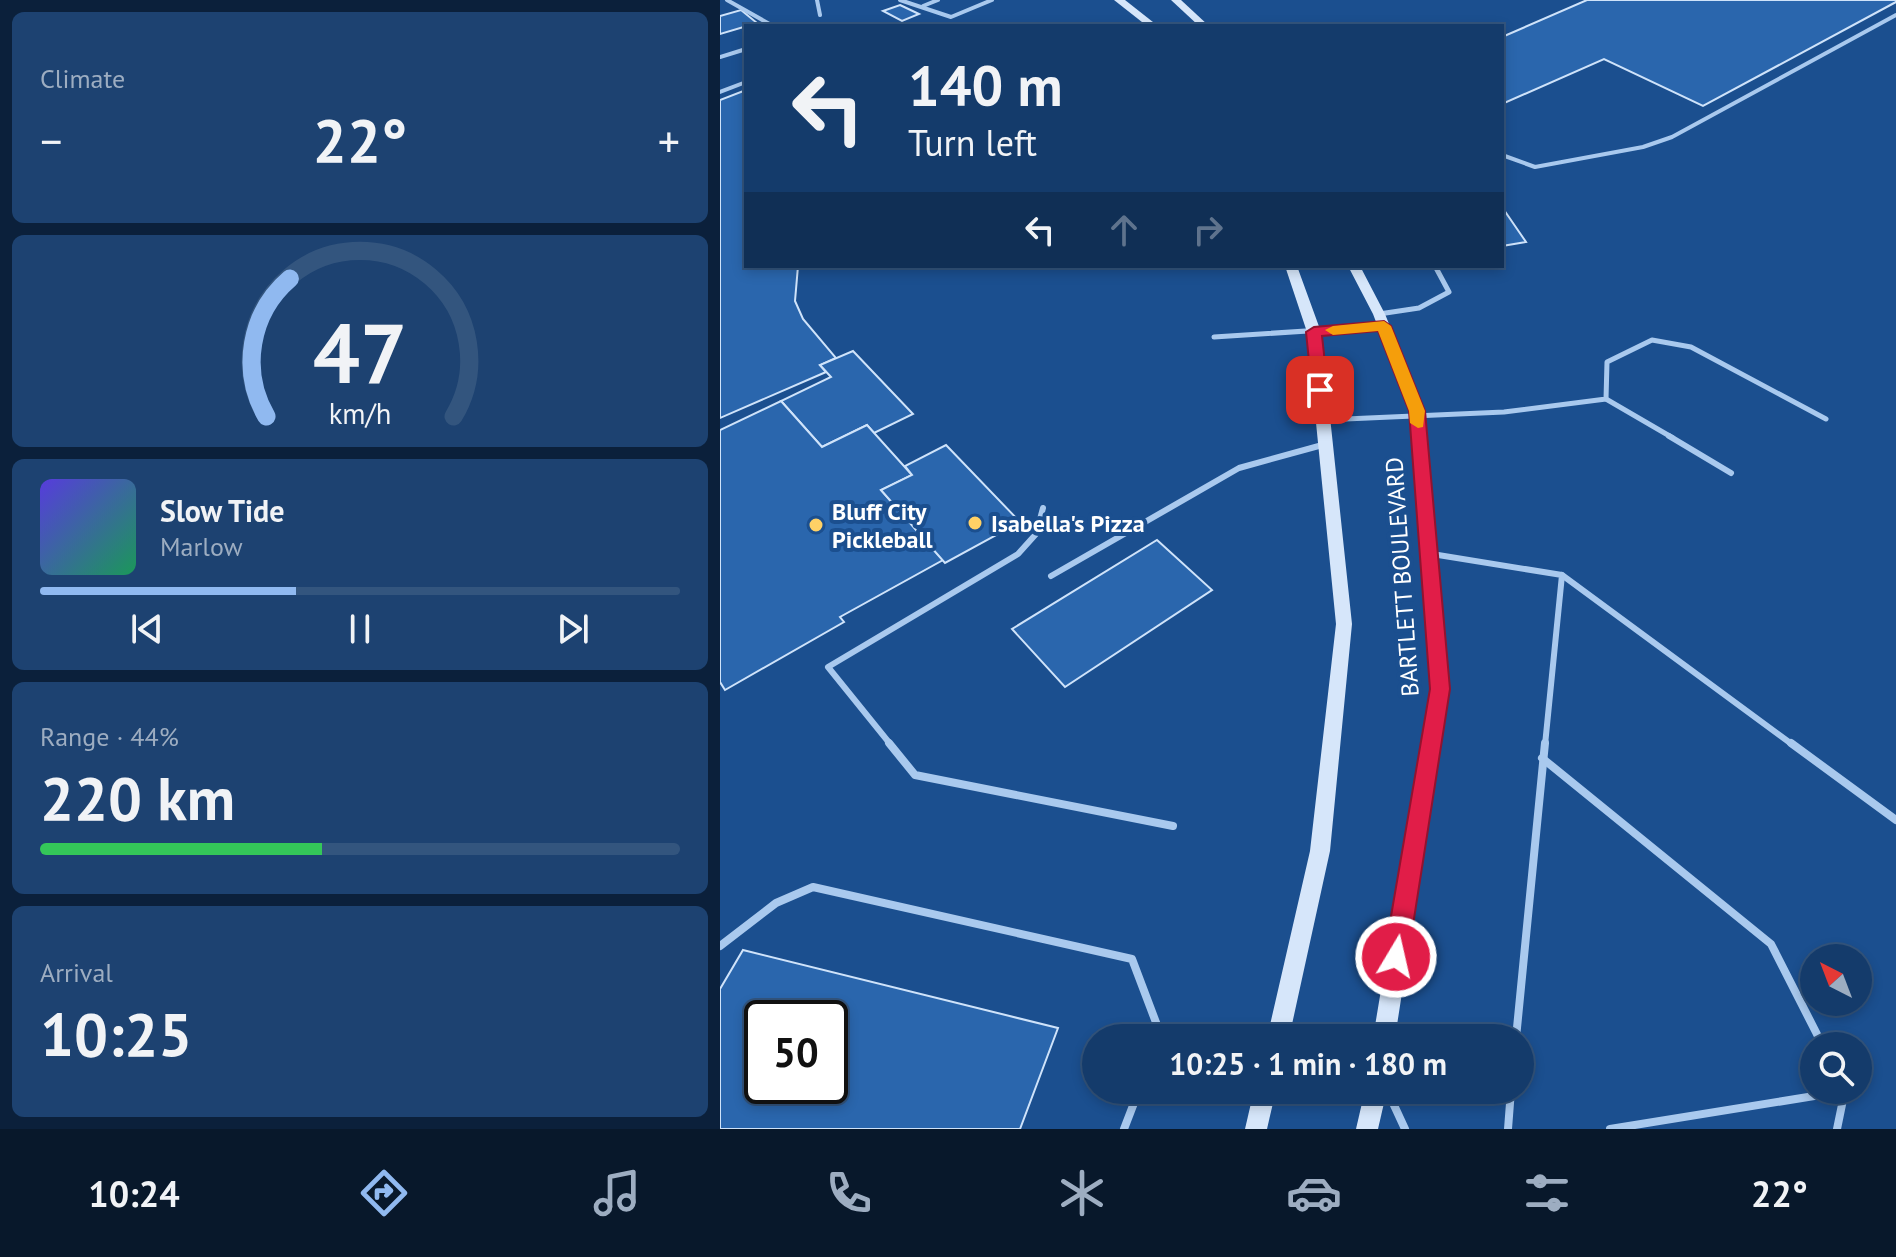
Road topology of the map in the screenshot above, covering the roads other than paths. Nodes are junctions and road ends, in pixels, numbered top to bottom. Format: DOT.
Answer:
graph roads {
  1 [pos="727,0"];
  2 [pos="817,0"];
  3 [pos="902,0"];
  4 [pos="918,0"];
  5 [pos="938,0"];
  6 [pos="992,0"];
  7 [pos="1119,0"];
  8 [pos="1176,0"];
  9 [pos="910,3"];
  10 [pos="921,7"];
  11 [pos="820,15"];
  12 [pos="1896,15"];
  13 [pos="769,24"];
  14 [pos="1149,24"];
  15 [pos="1202,24"];
  16 [pos="744,50"];
  17 [pos="720,57"];
  18 [pos="744,83"];
  19 [pos="720,92"];
  20 [pos="1504,156"];
  21 [pos="1292,268"];
  22 [pos="1355,268"];
  23 [pos="1436,268"];
  24 [pos="1381,320"];
  25 [pos="1314,332"];
  26 [pos="1214,337"];
  27 [pos="1606,399"];
  28 [pos="1417,415"];
  29 [pos="1826,419"];
  30 [pos="1323,420"];
  31 [pos="1326,444"];
  32 [pos="1731,473"];
  33 [pos="1043,508"];
  34 [pos="1429,554"];
  35 [pos="1562,575"];
  36 [pos="1051,576"];
  37 [pos="1542,758"];
  38 [pos="1896,820"];
  39 [pos="1173,826"];
  40 [pos="720,946"];
  41 [pos="1155,1024"];
  42 [pos="1281,1024"];
  43 [pos="1386,1024"];
  44 [pos="1517,1024"];
  45 [pos="1816,1032"];
  46 [pos="1800,1098"];
  47 [pos="1134,1104"];
  48 [pos="1262,1104"];
  49 [pos="1373,1104"];
  50 [pos="1393,1104"];
  51 [pos="1510,1104"];
  52 [pos="1842,1104"];
  53 [pos="1124,1129"];
  54 [pos="1256,1129"];
  55 [pos="1367,1129"];
  56 [pos="1405,1129"];
  57 [pos="1508,1129"];
  58 [pos="1610,1129"];
  59 [pos="1837,1129"];
  1 -- 13 [label="lane"];
  2 -- 11 [label="lane"];
  3 -- 9 [label="lane"];
  4 -- 9 [label="lane"];
  5 -- 10 [label="lane"];
  6 -- 10 [label="lane"];
  7 -- 14 [label="main road"];
  8 -- 15 [label="main road"];
  9 -- 10 [label="lane"];
  12 -- 20 [label="lane"];
  16 -- 17 [label="lane"];
  18 -- 19 [label="lane"];
  21 -- 25 [label="main road"];
  22 -- 24 [label="main road, BARTLETT BOULEVARD"];
  23 -- 24 [label="lane"];
  24 -- 25 [label="lane"];
  24 -- 28 [label="main road, BARTLETT BOULEVARD"];
  25 -- 26 [label="lane"];
  25 -- 30 [label="main road"];
  27 -- 28 [label="lane"];
  27 -- 29 [label="lane"];
  27 -- 32 [label="lane"];
  28 -- 30 [label="lane"];
  28 -- 34 [label="main road, BARTLETT BOULEVARD"];
  30 -- 31 [label="main road"];
  31 -- 36 [label="lane"];
  31 -- 42 [label="main road"];
  33 -- 39 [label="lane"];
  34 -- 35 [label="lane"];
  34 -- 43 [label="main road, BARTLETT BOULEVARD"];
  35 -- 37 [label="lane"];
  35 -- 38 [label="lane"];
  37 -- 44 [label="lane"];
  37 -- 45 [label="lane"];
  40 -- 41 [label="lane"];
  46 -- 58 [label="lane"];
  47 -- 53 [label="lane"];
  48 -- 54 [label="main road"];
  49 -- 55 [label="main road"];
  50 -- 56 [label="lane"];
  51 -- 57 [label="lane"];
  52 -- 59 [label="lane"];
}
